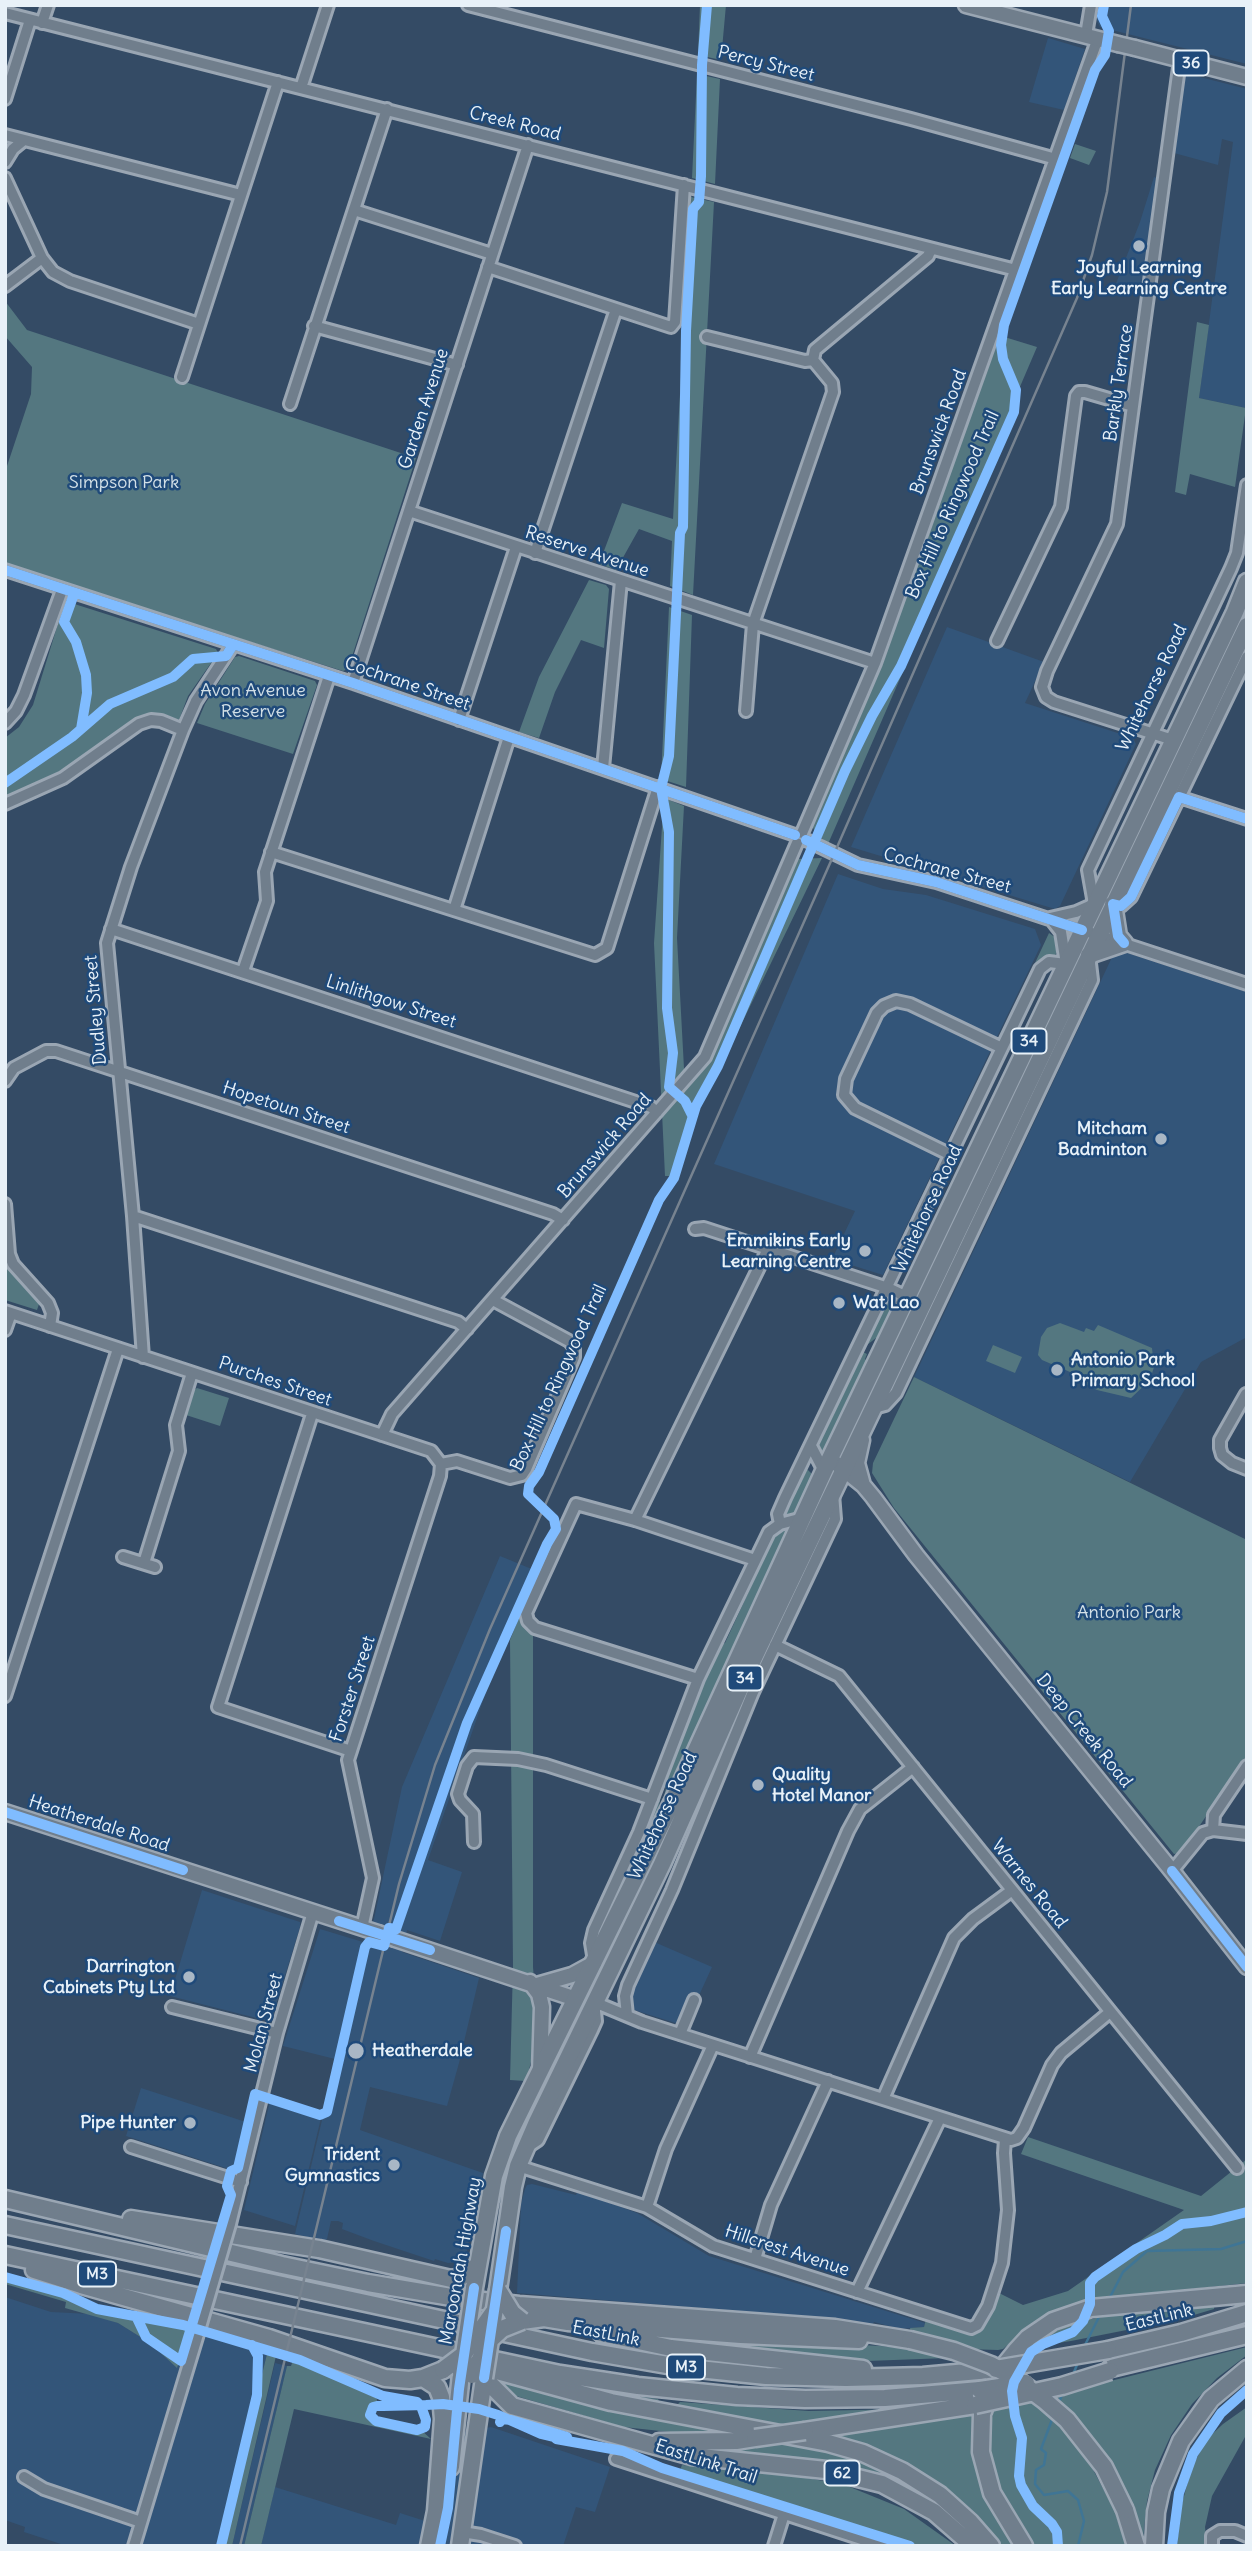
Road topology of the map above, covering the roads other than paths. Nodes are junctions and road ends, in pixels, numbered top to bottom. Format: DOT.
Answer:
graph roads {
  1 [pos="48,5"];
  2 [pos="328,5"];
  3 [pos="468,5"];
  4 [pos="966,5"];
  5 [pos="1091,5"];
  6 [pos="5,13"];
  7 [pos="30,20"];
  8 [pos="42,23"];
  9 [pos="1092,37"];
  10 [pos="1180,60"];
  11 [pos="1247,77"];
  12 [pos="278,82"];
  13 [pos="301,88"];
  14 [pos="5,99"];
  15 [pos="387,109"];
  16 [pos="5,135"];
  17 [pos="24,140"];
  18 [pos="528,145"];
  19 [pos="1056,159"];
  20 [pos="5,162"];
  21 [pos="5,178"];
  22 [pos="684,185"];
  23 [pos="241,195"];
  24 [pos="354,210"];
  25 [pos="931,249"];
  26 [pos="492,254"];
  27 [pos="42,258"];
  28 [pos="488,267"];
  29 [pos="1016,270"];
  30 [pos="5,286"];
  31 [pos="616,309"];
  32 [pos="199,324"];
  33 [pos="314,326"];
  34 [pos="707,337"];
  35 [pos="813,360"];
  36 [pos="457,365"];
  37 [pos="182,377"];
  38 [pos="290,404"];
  39 [pos="1133,406"];
  40 [pos="1247,485"];
  41 [pos="410,511"];
  42 [pos="516,547"];
  43 [pos="535,552"];
  44 [pos="5,570"];
  45 [pos="621,581"];
  46 [pos="1247,582"];
  47 [pos="62,590"];
  48 [pos="753,624"];
  49 [pos="1247,626"];
  50 [pos="998,641"];
  51 [pos="233,645"];
  52 [pos="1247,657"];
  53 [pos="875,663"];
  54 [pos="329,676"];
  55 [pos="353,683"];
  56 [pos="746,711"];
  57 [pos="459,720"];
  58 [pos="5,723"];
  59 [pos="183,730"];
  60 [pos="1151,734"];
  61 [pos="509,737"];
  62 [pos="1173,740"];
  63 [pos="603,768"];
  64 [pos="658,787"];
  65 [pos="1180,797"];
  66 [pos="5,804"];
  67 [pos="1247,819"];
  68 [pos="800,838"];
  69 [pos="271,852"];
  70 [pos="1094,904"];
  71 [pos="1113,904"];
  72 [pos="454,910"];
  73 [pos="1050,918"];
  74 [pos="111,929"];
  75 [pos="1082,930"];
  76 [pos="1099,935"];
  77 [pos="1124,943"];
  78 [pos="1089,955"];
  79 [pos="1066,964"];
  80 [pos="243,971"];
  81 [pos="1247,984"];
  82 [pos="1002,1048"];
  83 [pos="119,1071"];
  84 [pos="5,1081"];
  85 [pos="657,1112"];
  86 [pos="951,1155"];
  87 [pos="5,1204"];
  88 [pos="133,1216"];
  89 [pos="563,1220"];
  90 [pos="695,1229"];
  91 [pos="768,1249"];
  92 [pos="888,1288"];
  93 [pos="907,1297"];
  94 [pos="493,1300"];
  95 [pos="8,1312"];
  96 [pos="50,1326"];
  97 [pos="467,1328"];
  98 [pos="5,1330"];
  99 [pos="118,1349"];
  100 [pos="143,1357"];
  101 [pos="192,1373"];
  102 [pos="1246,1394"];
  103 [pos="312,1414"];
  104 [pos="865,1425"];
  105 [pos="382,1435"];
  106 [pos="811,1446"];
  107 [pos="441,1464"];
  108 [pos="827,1465"];
  109 [pos="1247,1469"];
  110 [pos="839,1481"];
  111 [pos="863,1485"];
  112 [pos="803,1518"];
  113 [pos="635,1520"];
  114 [pos="890,1522"];
  115 [pos="780,1524"];
  116 [pos="123,1557"];
  117 [pos="755,1560"];
  118 [pos="775,1645"];
  119 [pos="698,1679"];
  120 [pos="5,1696"];
  121 [pos="351,1751"];
  122 [pos="1247,1766"];
  123 [pos="913,1767"];
  124 [pos="652,1799"];
  125 [pos="5,1812"];
  126 [pos="1213,1830"];
  127 [pos="1247,1834"];
  128 [pos="474,1842"];
  129 [pos="1172,1871"];
  130 [pos="1011,1891"];
  131 [pos="313,1912"];
  132 [pos="362,1928"];
  133 [pos="598,1941"];
  134 [pos="619,1951"];
  135 [pos="594,1964"];
  136 [pos="1247,1966"];
  137 [pos="533,1984"];
  138 [pos="576,1998"];
  139 [pos="694,2000"];
  140 [pos="594,2002"];
  141 [pos="172,2007"];
  142 [pos="1110,2012"];
  143 [pos="627,2015"];
  144 [pos="277,2033"];
  145 [pos="680,2034"];
  146 [pos="713,2045"];
  147 [pos="750,2057"];
  148 [pos="540,2073"];
  149 [pos="828,2081"];
  150 [pos="883,2099"];
  151 [pos="940,2118"];
  152 [pos="1005,2139"];
  153 [pos="131,2147"];
  154 [pos="518,2166"];
  155 [pos="1237,2168"];
  156 [pos="242,2182"];
  157 [pos="13,2201"];
  158 [pos="647,2207"];
  159 [pos="5,2225"];
  160 [pos="5,2258"];
  161 [pos="755,2259"];
  162 [pos="478,2264"];
  163 [pos="498,2290"];
  164 [pos="857,2292"];
  165 [pos="188,2293"];
  166 [pos="1247,2294"];
  167 [pos="494,2312"];
  168 [pos="1247,2313"];
  169 [pos="522,2321"];
  170 [pos="568,2322"];
  171 [pos="1247,2335"];
  172 [pos="490,2340"];
  173 [pos="910,2340"];
  174 [pos="469,2364"];
  175 [pos="1247,2369"];
  176 [pos="923,2376"];
  177 [pos="423,2378"];
  178 [pos="978,2397"];
  179 [pos="512,2406"];
  180 [pos="478,2425"];
  181 [pos="643,2442"];
  182 [pos="616,2459"];
  183 [pos="24,2477"];
  184 [pos="784,2514"];
  185 [pos="141,2522"];
  186 [pos="1247,2536"];
  187 [pos="461,2539"];
  188 [pos="1211,2545"];
  189 [pos="134,2546"];
  190 [pos="429,2546"];
  191 [pos="440,2546"];
  192 [pos="515,2546"];
  193 [pos="774,2546"];
  194 [pos="883,2546"];
  195 [pos="973,2546"];
  196 [pos="991,2546"];
  197 [pos="1024,2546"];
  198 [pos="1136,2546"];
  199 [pos="1154,2546"];
  1 -- 8 [label="street"];
  2 -- 13 [label="street"];
  3 -- 19 [label="street, Percy Street"];
  4 -- 9 [label="main road, 36"];
  5 -- 9 [label="street, Brunswick Road"];
  6 -- 7 [label="street, Creek Road"];
  7 -- 8 [label="street, Creek Road"];
  7 -- 14 [label="street"];
  8 -- 12 [label="street, Creek Road"];
  9 -- 10 [label="main road, 36, bridge"];
  9 -- 19 [label="street, Brunswick Road"];
  10 -- 11 [label="main road, 36"];
  10 -- 39 [label="street, Barkly Terrace"];
  12 -- 13 [label="street, Creek Road"];
  12 -- 23 [label="street"];
  13 -- 15 [label="street, Creek Road"];
  15 -- 18 [label="street, Creek Road"];
  15 -- 24 [label="street"];
  16 -- 17 [label="street"];
  17 -- 20 [label="street"];
  17 -- 23 [label="street"];
  18 -- 22 [label="street, Creek Road"];
  18 -- 26 [label="street, Garden Avenue"];
  19 -- 29 [label="street, Brunswick Road"];
  21 -- 27 [label="street"];
  22 -- 25 [label="street, Creek Road"];
  22 -- 31 [label="street"];
  23 -- 32 [label="street"];
  24 -- 26 [label="street"];
  24 -- 33 [label="street"];
  25 -- 29 [label="street, Creek Road"];
  25 -- 35 [label="street"];
  26 -- 28 [label="street, Garden Avenue"];
  27 -- 30 [label="street"];
  27 -- 32 [label="street"];
  28 -- 31 [label="street"];
  28 -- 36 [label="street, Garden Avenue"];
  29 -- 53 [label="street, Brunswick Road"];
  31 -- 43 [label="street"];
  32 -- 37 [label="street"];
  33 -- 36 [label="street"];
  33 -- 38 [label="street"];
  34 -- 35 [label="street"];
  35 -- 48 [label="street"];
  36 -- 41 [label="street, Garden Avenue"];
  39 -- 50 [label="street"];
  39 -- 60 [label="street, Barkly Terrace"];
  40 -- 60 [label="street, Whitehorse Road"];
  41 -- 42 [label="street, Reserve Avenue"];
  41 -- 55 [label="street, Garden Avenue"];
  42 -- 43 [label="street, Reserve Avenue"];
  42 -- 57 [label="street"];
  43 -- 45 [label="street, Reserve Avenue"];
  44 -- 47 [label="street, Cochrane Street"];
  45 -- 48 [label="street, Reserve Avenue"];
  45 -- 63 [label="street"];
  46 -- 62 [label="highway, Whitehorse Road / 34"];
  47 -- 51 [label="street, Cochrane Street"];
  47 -- 58 [label="street"];
  48 -- 53 [label="street, Reserve Avenue"];
  48 -- 56 [label="street"];
  49 -- 71 [label="highway, Whitehorse Road / 34"];
  51 -- 54 [label="street, Cochrane Street"];
  51 -- 59 [label="street, Dudley Street"];
  52 -- 65 [label="street, Whitehorse Road"];
  53 -- 68 [label="street, Brunswick Road"];
  54 -- 55 [label="street, Cochrane Street"];
  54 -- 69 [label="street"];
  55 -- 57 [label="street, Cochrane Street"];
  57 -- 61 [label="street, Cochrane Street"];
  59 -- 66 [label="street"];
  59 -- 74 [label="street, Dudley Street"];
  60 -- 62 [label="street"];
  60 -- 70 [label="street, Whitehorse Road"];
  61 -- 63 [label="street, Cochrane Street"];
  61 -- 72 [label="street"];
  62 -- 70 [label="highway, Whitehorse Road / 34"];
  63 -- 64 [label="street, Cochrane Street"];
  64 -- 68 [label="street, Cochrane Street"];
  64 -- 72 [label="street"];
  65 -- 67 [label="street"];
  65 -- 71 [label="street, Whitehorse Road"];
  68 -- 73 [label="street, Cochrane Street"];
  68 -- 85 [label="street, Brunswick Road"];
  69 -- 72 [label="street"];
  69 -- 80 [label="street"];
  70 -- 73 [label="street"];
  70 -- 75 [label="highway, Whitehorse Road / 34"];
  71 -- 76 [label="highway, Whitehorse Road / 34"];
  71 -- 77 [label="highway"];
  73 -- 75 [label="street, Cochrane Street"];
  73 -- 79 [label="street"];
  74 -- 80 [label="street, Linlithgow Street"];
  74 -- 83 [label="street, Dudley Street"];
  75 -- 76 [label="street, Cochrane Street"];
  75 -- 79 [label="highway, Whitehorse Road / 34"];
  76 -- 77 [label="street, Cochrane Street"];
  76 -- 78 [label="highway, Whitehorse Road / 34"];
  77 -- 78 [label="highway"];
  77 -- 81 [label="street, Cochrane Street"];
  78 -- 104 [label="highway, Whitehorse Road / 34"];
  79 -- 82 [label="street, Whitehorse Road"];
  79 -- 93 [label="highway, Whitehorse Road / 34"];
  80 -- 85 [label="street, Linlithgow Street"];
  82 -- 86 [label="street, Whitehorse Road"];
  82 -- 86 [label="street"];
  83 -- 84 [label="street, Hopetoun Street"];
  83 -- 88 [label="street, Dudley Street"];
  83 -- 89 [label="street, Hopetoun Street"];
  85 -- 89 [label="street, Brunswick Road"];
  86 -- 92 [label="street, Whitehorse Road"];
  87 -- 96 [label="street"];
  88 -- 97 [label="street"];
  88 -- 100 [label="street, Dudley Street"];
  89 -- 94 [label="street, Brunswick Road"];
  90 -- 91 [label="street"];
  91 -- 92 [label="street"];
  91 -- 113 [label="street"];
  92 -- 93 [label="street"];
  92 -- 106 [label="street, Whitehorse Road"];
  93 -- 108 [label="highway, Whitehorse Road / 34"];
  94 -- 97 [label="street, Brunswick Road"];
  94 -- 107 [label="street, Purches Street"];
  95 -- 96 [label="street, Purches Street"];
  95 -- 98 [label="street"];
  96 -- 99 [label="street, Purches Street"];
  97 -- 105 [label="street, Brunswick Road"];
  99 -- 100 [label="street, Purches Street"];
  99 -- 120 [label="street"];
  100 -- 101 [label="street, Purches Street"];
  101 -- 103 [label="street, Purches Street"];
  101 -- 116 [label="street"];
  102 -- 109 [label="street"];
  103 -- 105 [label="street, Purches Street"];
  103 -- 121 [label="street"];
  104 -- 110 [label="highway, Whitehorse Road / 34"];
  104 -- 111 [label="main road"];
  105 -- 107 [label="street, Purches Street"];
  106 -- 108 [label="street"];
  106 -- 115 [label="street, Whitehorse Road"];
  107 -- 121 [label="street, Forster Street"];
  108 -- 110 [label="main road, Deep Creek Road"];
  108 -- 112 [label="highway, Whitehorse Road / 34"];
  110 -- 111 [label="main road, Deep Creek Road"];
  110 -- 114 [label="main road, Deep Creek Road"];
  110 -- 118 [label="street, Whitehorse Road"];
  110 -- 134 [label="highway, Whitehorse Road / 34"];
  111 -- 114 [label="main road, Deep Creek Road"];
  112 -- 115 [label="street"];
  112 -- 133 [label="highway, Whitehorse Road / 34"];
  113 -- 117 [label="street"];
  113 -- 119 [label="street"];
  114 -- 129 [label="main road, Deep Creek Road"];
  115 -- 117 [label="street, Whitehorse Road"];
  117 -- 119 [label="street, Whitehorse Road"];
  118 -- 123 [label="street, Warnes Road"];
  118 -- 143 [label="street, Whitehorse Road"];
  119 -- 124 [label="street, Whitehorse Road"];
  121 -- 132 [label="street, Forster Street"];
  122 -- 126 [label="street"];
  123 -- 130 [label="street, Warnes Road"];
  123 -- 147 [label="street"];
  124 -- 128 [label="street"];
  124 -- 133 [label="street, Whitehorse Road"];
  125 -- 131 [label="main road, Heatherdale Road"];
  126 -- 127 [label="street"];
  126 -- 129 [label="street"];
  129 -- 136 [label="main road, Deep Creek Road"];
  130 -- 142 [label="street, Warnes Road"];
  130 -- 150 [label="street"];
  131 -- 132 [label="main road, Heatherdale Road"];
  131 -- 144 [label="street, Molan Street"];
  132 -- 137 [label="main road, Heatherdale Road, bridge"];
  133 -- 134 [label="highway"];
  133 -- 135 [label="highway, Whitehorse Road / 34"];
  134 -- 140 [label="highway, Whitehorse Road / 34"];
  135 -- 137 [label="main road"];
  135 -- 138 [label="highway, Whitehorse Road / 34"];
  137 -- 138 [label="main road, Heatherdale Road"];
  137 -- 148 [label="main road"];
  138 -- 140 [label="highway"];
  138 -- 148 [label="highway, Maroondah Highway / 34"];
  139 -- 145 [label="street"];
  140 -- 143 [label="street"];
  140 -- 154 [label="highway, Maroondah Highway / 34"];
  141 -- 144 [label="street"];
  142 -- 152 [label="street"];
  142 -- 155 [label="street, Warnes Road"];
  143 -- 145 [label="street"];
  144 -- 156 [label="street, Molan Street"];
  145 -- 146 [label="street"];
  146 -- 147 [label="street"];
  146 -- 158 [label="street"];
  147 -- 149 [label="street"];
  148 -- 162 [label="highway, Maroondah Highway / 34"];
  149 -- 150 [label="street"];
  149 -- 161 [label="street"];
  150 -- 151 [label="street"];
  151 -- 152 [label="street"];
  151 -- 164 [label="street"];
  152 -- 164 [label="street, Hillcrest Avenue"];
  153 -- 156 [label="street"];
  154 -- 158 [label="street, Hillcrest Avenue"];
  154 -- 163 [label="highway, Maroondah Highway / 34"];
  156 -- 185 [label="street, Molan Street, bridge"];
  157 -- 162 [label="highway"];
  157 -- 173 [label="highway"];
  158 -- 161 [label="street, Hillcrest Avenue"];
  159 -- 176 [label="highway, EastLink / M3"];
  160 -- 165 [label="highway, M3"];
  160 -- 177 [label="highway"];
  161 -- 164 [label="street, Hillcrest Avenue"];
  162 -- 174 [label="highway, Maroondah Highway / 34, bridge"];
  163 -- 167 [label="highway, Maroondah Highway / 34, bridge"];
  163 -- 169 [label="highway, bridge"];
  165 -- 178 [label="highway, M3"];
  165 -- 196 [label="highway"];
  166 -- 197 [label="highway"];
  167 -- 172 [label="highway, Maroondah Highway / 34, bridge"];
  167 -- 174 [label="highway, bridge"];
  168 -- 176 [label="highway, EastLink / M3, bridge"];
  169 -- 170 [label="highway"];
  169 -- 172 [label="highway, bridge"];
  170 -- 173 [label="highway"];
  170 -- 176 [label="highway"];
  171 -- 178 [label="highway, M3, bridge"];
  172 -- 174 [label="highway, Maroondah Highway / 34, bridge"];
  173 -- 198 [label="highway, bridge"];
  174 -- 177 [label="highway, bridge"];
  174 -- 179 [label="highway, 62"];
  174 -- 180 [label="highway, Maroondah Highway / 34"];
  174 -- 191 [label="highway, Maroondah Highway / 34"];
  175 -- 199 [label="highway"];
  177 -- 190 [label="highway"];
  178 -- 181 [label="highway, bridge"];
  179 -- 180 [label="highway"];
  179 -- 181 [label="highway, 62"];
  180 -- 187 [label="highway, Maroondah Highway / 34"];
  181 -- 195 [label="highway, 62"];
  182 -- 184 [label="street"];
  183 -- 185 [label="street"];
  184 -- 193 [label="street"];
  184 -- 194 [label="street"];
  185 -- 189 [label="street, Molan Street"];
  186 -- 188 [label="street"];
  187 -- 192 [label="street"];
}
